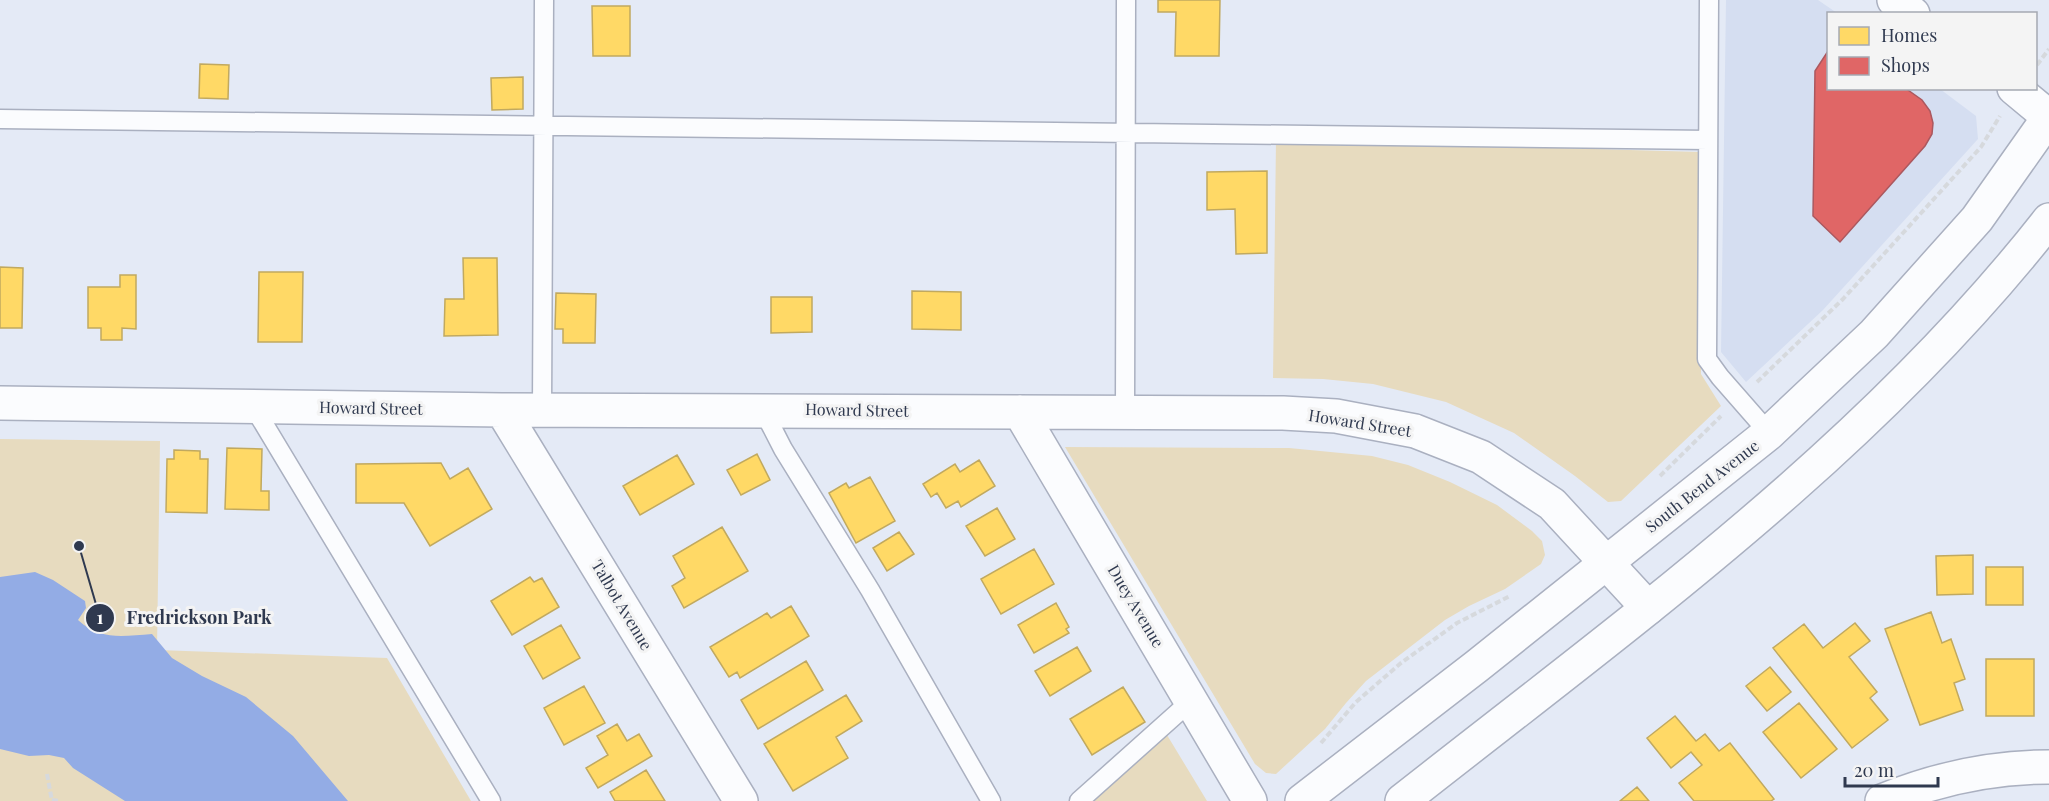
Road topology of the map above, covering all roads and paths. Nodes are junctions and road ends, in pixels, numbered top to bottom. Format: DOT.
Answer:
graph roads {
  1 [pos="544,0"];
  2 [pos="1126,0"];
  3 [pos="1709,0"];
  4 [pos="1894,0"];
  5 [pos="1910,12"];
  6 [pos="2049,49"];
  7 [pos="2040,60"];
  8 [pos="2016,90"];
  9 [pos="2049,117"];
  10 [pos="0,119"];
  11 [pos="1996,122"];
  12 [pos="543,125"];
  13 [pos="1127,132"];
  14 [pos="1708,140"];
  15 [pos="2049,220"];
  16 [pos="1739,399"];
  17 [pos="0,403"];
  18 [pos="253,406"];
  19 [pos="542,409"];
  20 [pos="502,410"];
  21 [pos="763,410"];
  22 [pos="1020,412"];
  23 [pos="1125,412"];
  24 [pos="1768,433"];
  25 [pos="1655,481"];
  26 [pos="1605,563"];
  27 [pos="1515,593"];
  28 [pos="1648,608"];
  29 [pos="1192,700"];
  30 [pos="1315,749"];
  31 [pos="2049,767"];
  32 [pos="47,774"];
  33 [pos="52,800"];
  34 [pos="59,801"];
  35 [pos="491,801"];
  36 [pos="741,801"];
  37 [pos="991,801"];
  38 [pos="1080,801"];
  39 [pos="1250,801"];
  40 [pos="1302,801"];
  41 [pos="1401,801"];
  42 [pos="1882,801"];
  1 -- 12 [label="lane"];
  2 -- 13 [label="lane"];
  3 -- 14 [label="lane"];
  4 -- 5 [label="street"];
  6 -- 7 [label="path"];
  8 -- 9 [label="street"];
  9 -- 24 [label="street, South Bend Avenue"];
  10 -- 12 [label="lane"];
  11 -- 16 [label="path"];
  12 -- 13 [label="lane"];
  12 -- 19 [label="lane"];
  13 -- 14 [label="lane"];
  13 -- 23 [label="lane"];
  14 -- 16 [label="lane"];
  15 -- 28 [label="street"];
  16 -- 24 [label="lane"];
  16 -- 25 [label="path"];
  17 -- 18 [label="street, Howard Street"];
  18 -- 20 [label="street, Howard Street"];
  18 -- 35 [label="lane"];
  19 -- 20 [label="street, Howard Street"];
  19 -- 21 [label="street, Howard Street"];
  20 -- 36 [label="street, Talbot Avenue"];
  21 -- 22 [label="street, Howard Street"];
  21 -- 37 [label="lane"];
  22 -- 23 [label="street, Howard Street"];
  22 -- 29 [label="street, Duey Avenue"];
  23 -- 26 [label="street, Howard Street"];
  24 -- 26 [label="street, South Bend Avenue"];
  26 -- 28 [label="street, Howard Street"];
  26 -- 40 [label="street, South Bend Avenue"];
  27 -- 30 [label="path"];
  28 -- 41 [label="street"];
  29 -- 38 [label="lane"];
  29 -- 39 [label="street, Duey Avenue"];
  31 -- 42 [label="street"];
  32 -- 33 [label="path"];
  33 -- 34 [label="path"];
}
